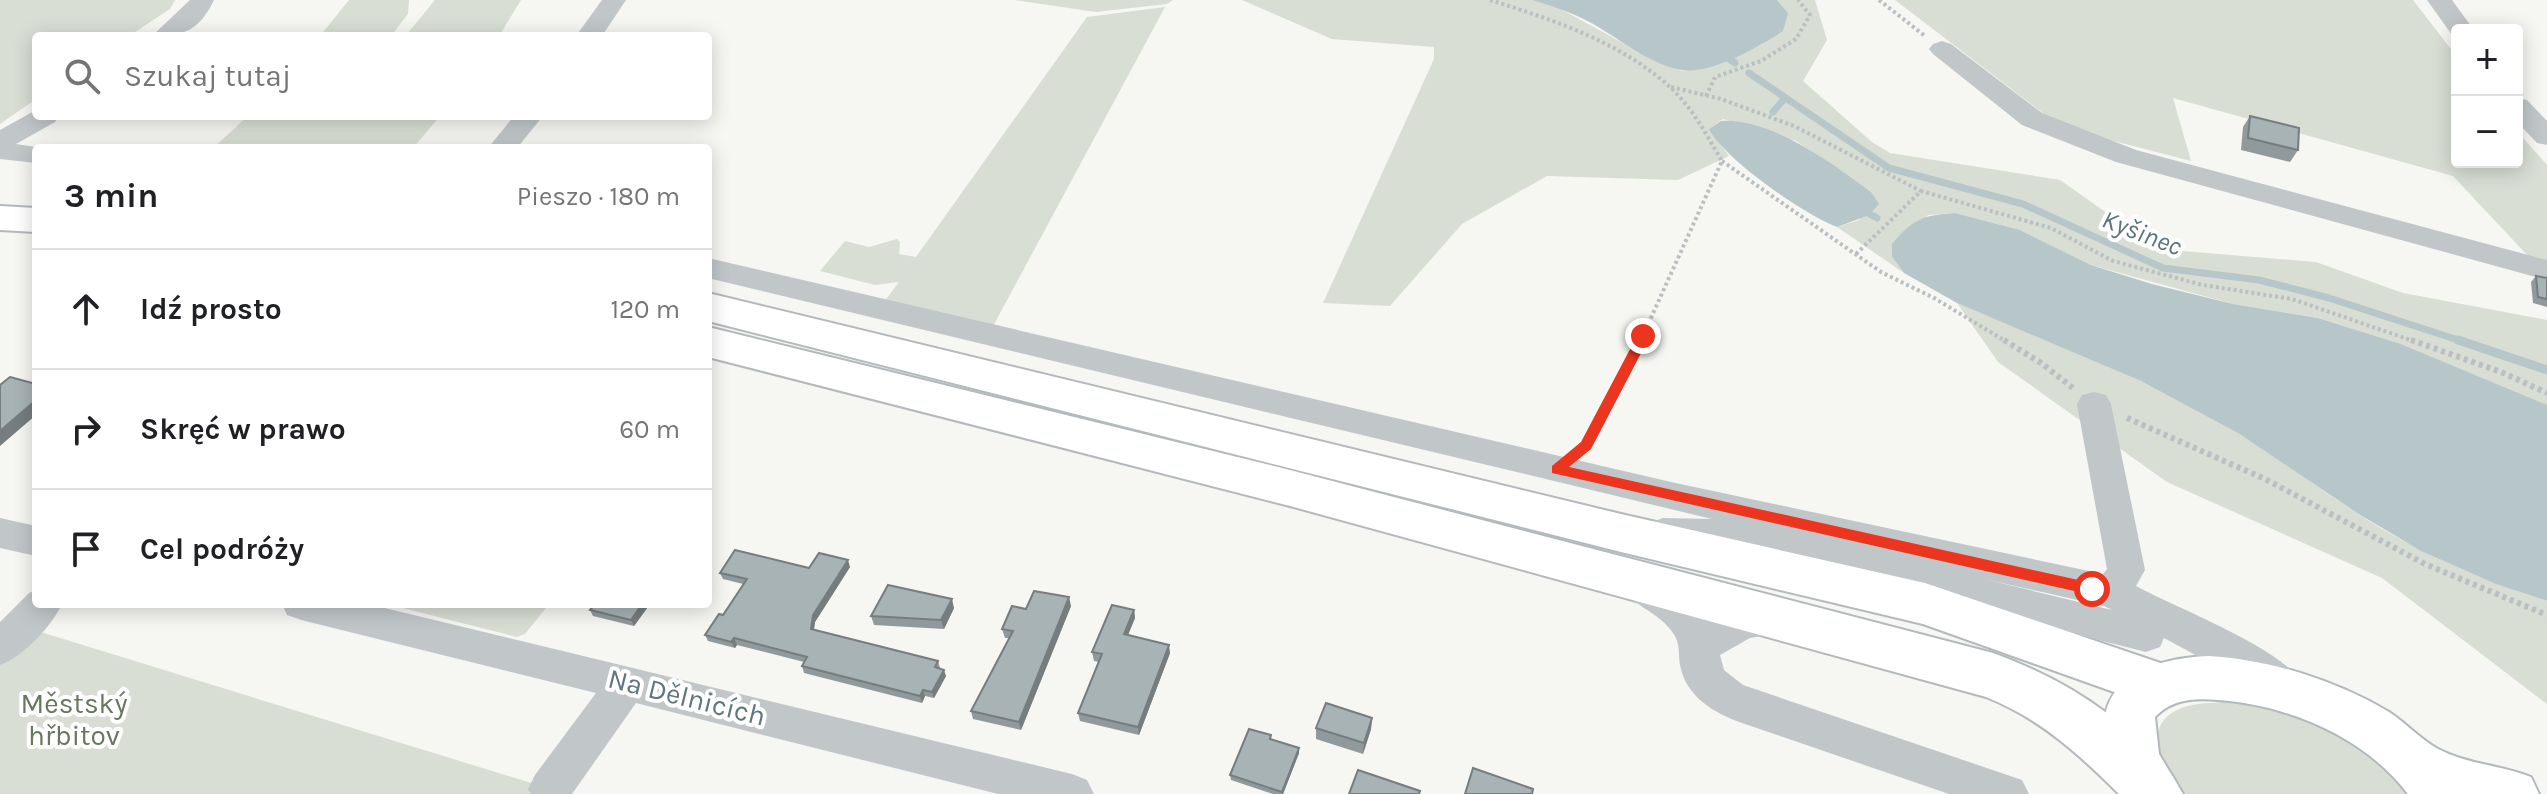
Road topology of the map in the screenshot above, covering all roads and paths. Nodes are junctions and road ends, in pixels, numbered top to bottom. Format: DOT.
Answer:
graph roads {
  1 [pos="202,0"];
  2 [pos="614,0"];
  3 [pos="1490,0"];
  4 [pos="1798,0"];
  5 [pos="1879,0"];
  6 [pos="2439,0"];
  7 [pos="2457,24"];
  8 [pos="170,32"];
  9 [pos="592,32"];
  10 [pos="1942,49"];
  11 [pos="1670,87"];
  12 [pos="1706,96"];
  13 [pos="2523,112"];
  14 [pos="38,120"];
  15 [pos="526,120"];
  16 [pos="2547,137"];
  17 [pos="0,142"];
  18 [pos="505,144"];
  19 [pos="0,151"];
  20 [pos="32,155"];
  21 [pos="1722,161"];
  22 [pos="1921,191"];
  23 [pos="0,194"];
  24 [pos="32,196"];
  25 [pos="0,218"];
  26 [pos="32,220"];
  27 [pos="1856,254"];
  28 [pos="712,269"];
  29 [pos="2547,270"];
  30 [pos="712,308"];
  31 [pos="712,343"];
  32 [pos="2547,393"];
  33 [pos="2094,404"];
  34 [pos="1556,469"];
  35 [pos="0,533"];
  36 [pos="32,540"];
  37 [pos="1617,553"];
  38 [pos="2109,589"];
  39 [pos="39,608"];
  40 [pos="318,608"];
  41 [pos="2547,615"];
  42 [pos="1805,623"];
  43 [pos="2149,625"];
  44 [pos="1701,647"];
  45 [pos="0,648"];
  46 [pos="627,683"];
  47 [pos="2164,683"];
  48 [pos="2305,698"];
  49 [pos="2428,779"];
  50 [pos="550,789"];
  51 [pos="2154,791"];
  52 [pos="1072,794"];
  53 [pos="2007,794"];
  54 [pos="2512,794"];
  1 -- 8 [label="street"];
  2 -- 9 [label="street"];
  3 -- 11 [label="path"];
  4 -- 12 [label="path"];
  5 -- 10 [label="path"];
  6 -- 7 [label="street"];
  10 -- 29 [label="street"];
  11 -- 12 [label="path"];
  11 -- 21 [label="path"];
  12 -- 22 [label="path"];
  13 -- 16 [label="street"];
  14 -- 17 [label="street"];
  15 -- 18 [label="street"];
  19 -- 20 [label="street"];
  21 -- 27 [label="path"];
  21 -- 34 [label="path"];
  22 -- 27 [label="path"];
  22 -- 32 [label="path"];
  23 -- 24 [label="highway"];
  25 -- 26 [label="highway"];
  27 -- 33 [label="path"];
  28 -- 34 [label="street"];
  30 -- 37 [label="highway"];
  31 -- 37 [label="highway"];
  33 -- 38 [label="street"];
  33 -- 41 [label="path"];
  34 -- 38 [label="street"];
  35 -- 36 [label="street"];
  37 -- 42 [label="highway"];
  37 -- 43 [label="street"];
  37 -- 44 [label="street"];
  37 -- 47 [label="highway"];
  38 -- 43 [label="street"];
  39 -- 45 [label="street"];
  40 -- 46 [label="street, Na Dělnicích"];
  42 -- 44 [label="street"];
  42 -- 51 [label="highway"];
  43 -- 47 [label="street"];
  43 -- 48 [label="street"];
  44 -- 53 [label="street"];
  46 -- 50 [label="street"];
  46 -- 52 [label="street, Na Dělnicích"];
  47 -- 48 [label="main road"];
  47 -- 51 [label="main road"];
  48 -- 49 [label="main road"];
  49 -- 54 [label="main road"];
}
